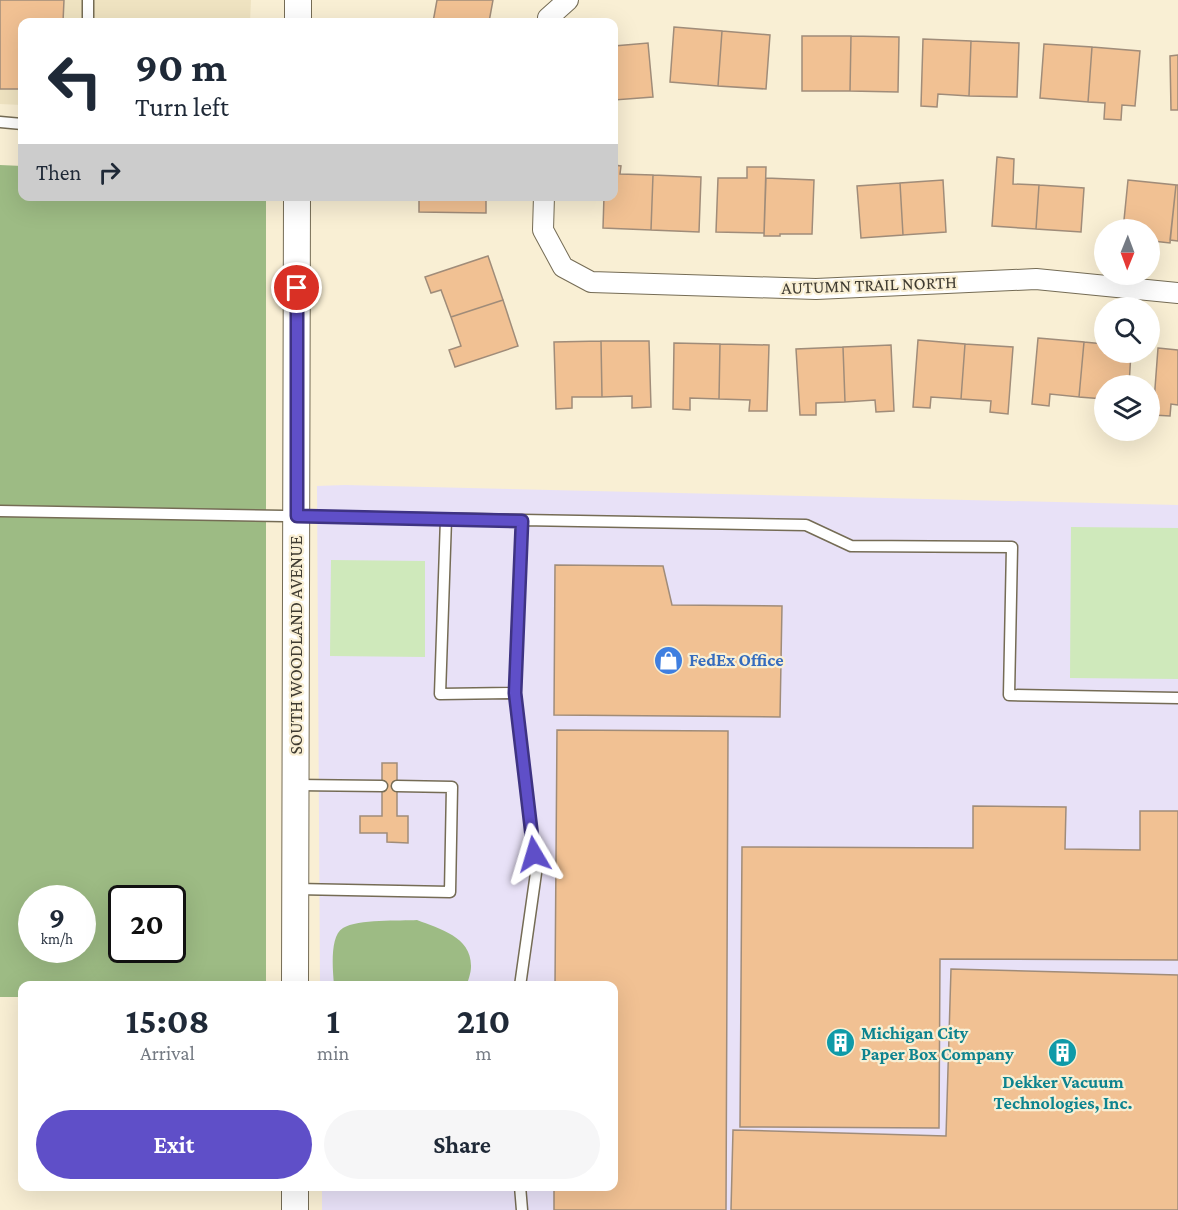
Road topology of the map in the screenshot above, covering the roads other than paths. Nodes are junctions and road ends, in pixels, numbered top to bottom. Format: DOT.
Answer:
graph roads {
  1 [pos="88,0"];
  2 [pos="298,0"];
  3 [pos="568,0"];
  4 [pos="88,18"];
  5 [pos="298,18"];
  6 [pos="548,18"];
  7 [pos="0,122"];
  8 [pos="18,124"];
  9 [pos="297,201"];
  10 [pos="544,201"];
  11 [pos="1178,293"];
  12 [pos="0,511"];
  13 [pos="297,516"];
  14 [pos="446,519"];
  15 [pos="522,521"];
  16 [pos="515,693"];
  17 [pos="1178,698"];
  18 [pos="296,785"];
  19 [pos="382,786"];
  20 [pos="397,786"];
  21 [pos="296,889"];
  22 [pos="295,981"];
  23 [pos="521,981"];
  24 [pos="295,1191"];
  25 [pos="520,1191"];
  26 [pos="295,1210"];
  27 [pos="522,1210"];
  1 -- 4 [label="lane"];
  2 -- 5 [label="street"];
  3 -- 6 [label="street"];
  7 -- 8 [label="lane"];
  9 -- 13 [label="street, SOUTH WOODLAND AVENUE"];
  10 -- 11 [label="street, AUTUMN TRAIL NORTH"];
  12 -- 13 [label="lane"];
  13 -- 14 [label="lane"];
  13 -- 18 [label="street, SOUTH WOODLAND AVENUE"];
  14 -- 15 [label="lane"];
  14 -- 16 [label="lane"];
  15 -- 16 [label="lane"];
  15 -- 17 [label="lane"];
  16 -- 23 [label="lane"];
  18 -- 19 [label="lane"];
  18 -- 21 [label="street, SOUTH WOODLAND AVENUE"];
  20 -- 21 [label="lane"];
  21 -- 22 [label="street, SOUTH WOODLAND AVENUE"];
  24 -- 26 [label="street"];
  25 -- 27 [label="lane"];
}
